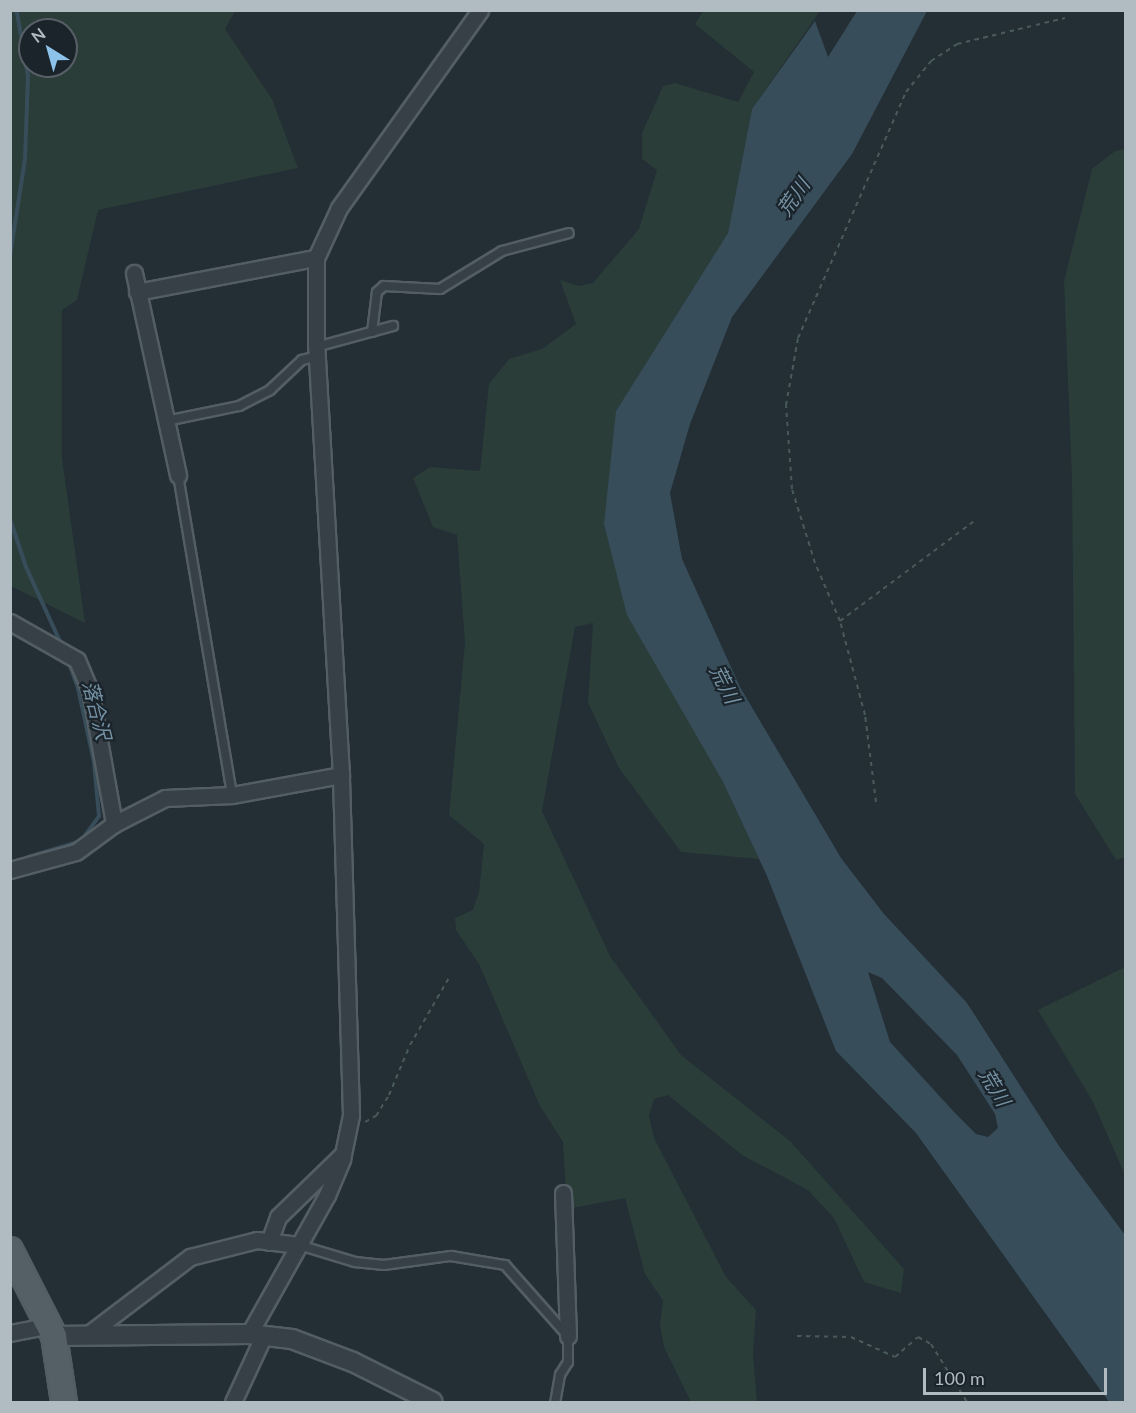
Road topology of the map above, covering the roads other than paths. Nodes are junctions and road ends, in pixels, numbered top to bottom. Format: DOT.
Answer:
graph roads {
  1 [pos="480,10"];
  2 [pos="569,234"];
  3 [pos="316,258"];
  4 [pos="134,273"];
  5 [pos="137,292"];
  6 [pos="393,326"];
  7 [pos="372,332"];
  8 [pos="317,352"];
  9 [pos="166,421"];
  10 [pos="178,475"];
  11 [pos="10,622"];
  12 [pos="341,775"];
  13 [pos="232,795"];
  14 [pos="114,824"];
  15 [pos="10,870"];
  16 [pos="343,1154"];
  17 [pos="563,1194"];
  18 [pos="270,1242"];
  19 [pos="299,1245"];
  20 [pos="10,1250"];
  21 [pos="50,1331"];
  22 [pos="10,1333"];
  23 [pos="257,1334"];
  24 [pos="86,1336"];
  25 [pos="568,1336"];
  26 [pos="64,1402"];
  27 [pos="233,1402"];
  28 [pos="433,1402"];
  29 [pos="555,1402"];
  1 -- 3 [label="street"];
  2 -- 7 [label="lane"];
  3 -- 5 [label="street"];
  3 -- 8 [label="street"];
  4 -- 5 [label="street"];
  5 -- 9 [label="street"];
  6 -- 7 [label="lane"];
  7 -- 8 [label="lane"];
  8 -- 9 [label="lane"];
  8 -- 12 [label="street"];
  9 -- 10 [label="street"];
  10 -- 13 [label="lane"];
  11 -- 14 [label="street"];
  12 -- 13 [label="street"];
  12 -- 16 [label="street"];
  13 -- 14 [label="street"];
  14 -- 15 [label="street"];
  16 -- 18 [label="street"];
  16 -- 19 [label="street"];
  17 -- 25 [label="street"];
  18 -- 19 [label="street"];
  18 -- 24 [label="street"];
  19 -- 23 [label="street"];
  19 -- 25 [label="lane"];
  20 -- 21 [label="main road"];
  21 -- 22 [label="street"];
  21 -- 24 [label="street"];
  21 -- 26 [label="main road"];
  23 -- 24 [label="street"];
  23 -- 27 [label="street"];
  23 -- 28 [label="street"];
  25 -- 29 [label="lane"];
}
